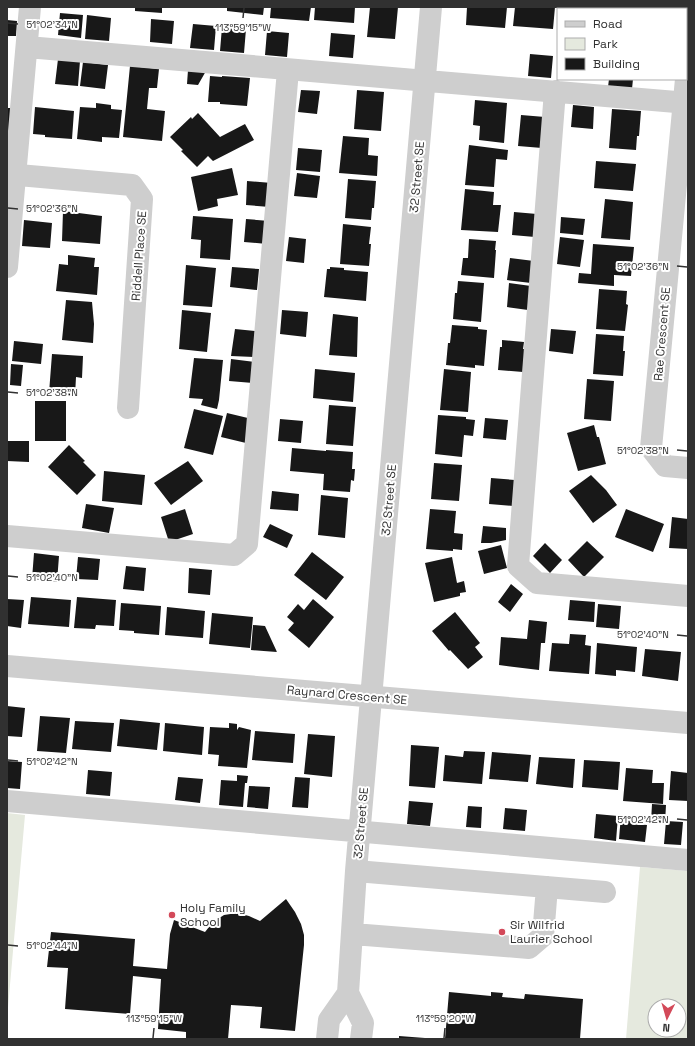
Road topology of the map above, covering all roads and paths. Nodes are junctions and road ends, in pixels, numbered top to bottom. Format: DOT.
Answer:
graph roads {
  1 [pos="30,7"];
  2 [pos="431,7"];
  3 [pos="27,47"];
  4 [pos="688,53"];
  5 [pos="687,64"];
  6 [pos="288,70"];
  7 [pos="686,80"];
  8 [pos="426,81"];
  9 [pos="555,91"];
  10 [pos="686,103"];
  11 [pos="11,175"];
  12 [pos="7,267"];
  13 [pos="128,408"];
  14 [pos="688,468"];
  15 [pos="7,536"];
  16 [pos="688,596"];
  17 [pos="7,666"];
  18 [pos="371,697"];
  19 [pos="688,723"];
  20 [pos="7,801"];
  21 [pos="360,830"];
  22 [pos="688,860"];
  23 [pos="356,871"];
  24 [pos="547,887"];
  25 [pos="605,892"];
  26 [pos="352,934"];
  27 [pos="348,993"];
  28 [pos="327,1039"];
  29 [pos="361,1039"];
  1 -- 3 [label="street"];
  2 -- 8 [label="street, 32 Street SE"];
  3 -- 6 [label="street"];
  3 -- 11 [label="street"];
  4 -- 5 [label="street"];
  6 -- 8 [label="street"];
  6 -- 15 [label="street"];
  7 -- 10 [label="street, Rae Crescent SE"];
  8 -- 9 [label="street"];
  8 -- 18 [label="street, 32 Street SE"];
  9 -- 10 [label="street"];
  9 -- 16 [label="street"];
  10 -- 14 [label="street, Rae Crescent SE"];
  11 -- 12 [label="street"];
  11 -- 13 [label="street, Riddell Place SE"];
  17 -- 18 [label="street, Raynard Crescent SE"];
  18 -- 19 [label="street, Raynard Crescent SE"];
  18 -- 21 [label="street, 32 Street SE"];
  20 -- 21 [label="street"];
  21 -- 22 [label="street"];
  21 -- 23 [label="street, 32 Street SE"];
  23 -- 24 [label="street"];
  23 -- 26 [label="street, 32 Street SE"];
  24 -- 25 [label="street"];
  24 -- 26 [label="street"];
  26 -- 27 [label="street, 32 Street SE"];
  27 -- 28 [label="street"];
  27 -- 29 [label="street"];
}
